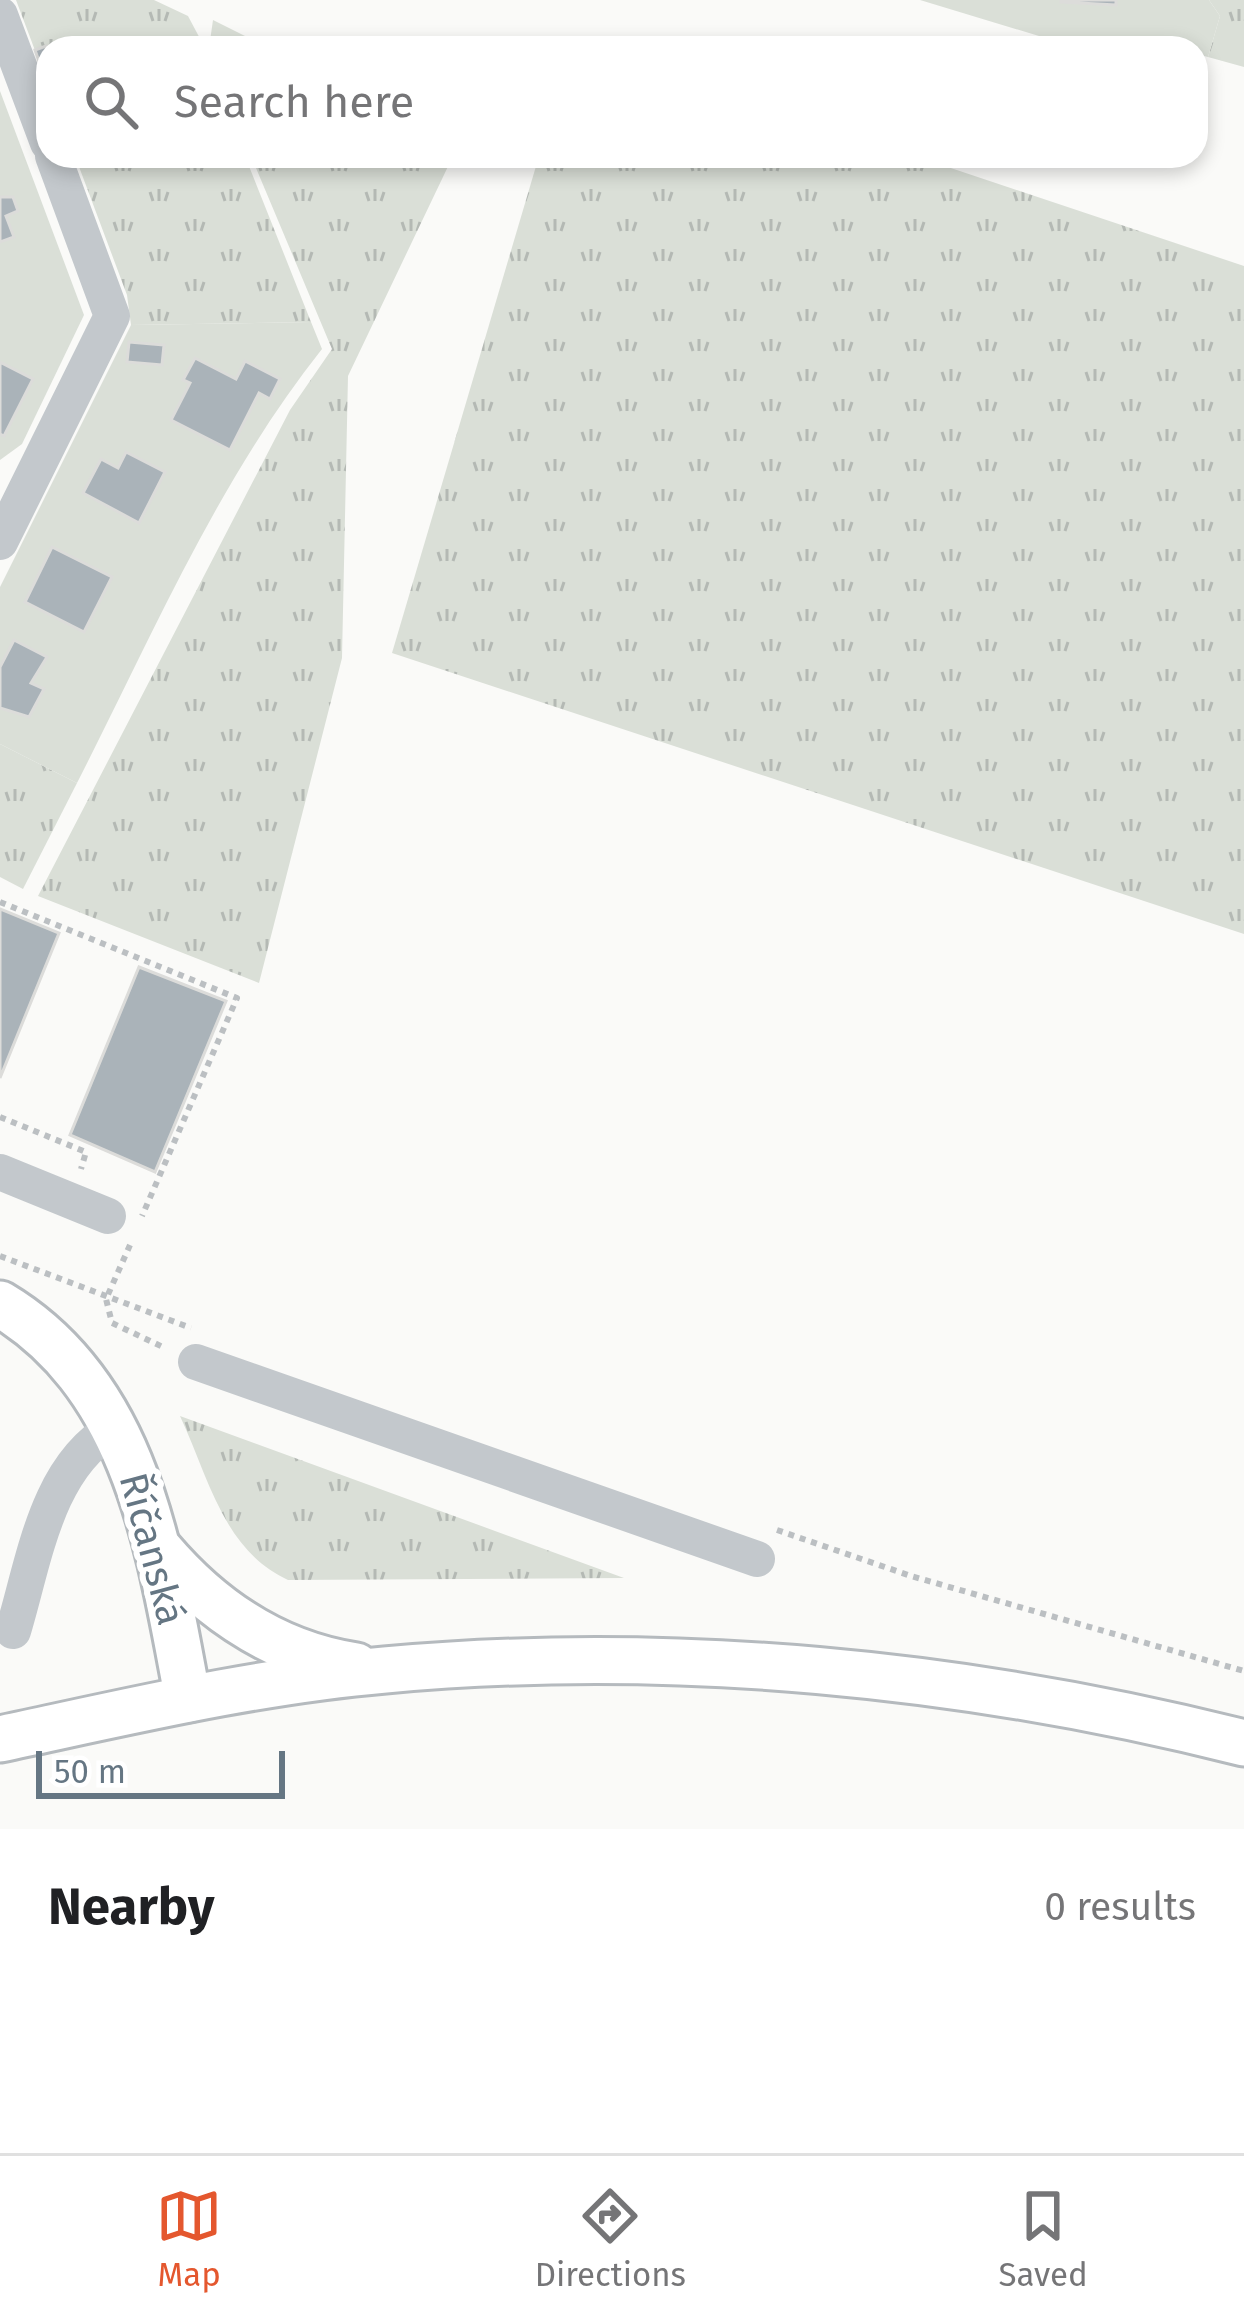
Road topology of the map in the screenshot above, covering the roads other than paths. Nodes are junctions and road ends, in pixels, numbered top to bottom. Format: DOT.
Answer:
graph roads {
  1 [pos="0,15"];
  2 [pos="8,60"];
  3 [pos="36,118"];
  4 [pos="57,168"];
  5 [pos="10,499"];
  6 [pos="0,542"];
  7 [pos="0,1172"];
  8 [pos="108,1216"];
  9 [pos="0,1304"];
  10 [pos="196,1362"];
  11 [pos="113,1430"];
  12 [pos="158,1548"];
  13 [pos="757,1558"];
  14 [pos="13,1631"];
  15 [pos="383,1670"];
  16 [pos="188,1699"];
  17 [pos="0,1739"];
  18 [pos="1244,1743"];
  1 -- 2 [label="street"];
  2 -- 3 [label="street"];
  4 -- 5 [label="street"];
  5 -- 6 [label="street"];
  7 -- 8 [label="street"];
  9 -- 11 [label="main road, Říčanská"];
  10 -- 13 [label="street"];
  11 -- 12 [label="main road, Říčanská"];
  11 -- 14 [label="street"];
  12 -- 15 [label="main road"];
  12 -- 16 [label="main road, Říčanská"];
  15 -- 16 [label="main road"];
  15 -- 18 [label="main road"];
  16 -- 17 [label="main road"];
}
